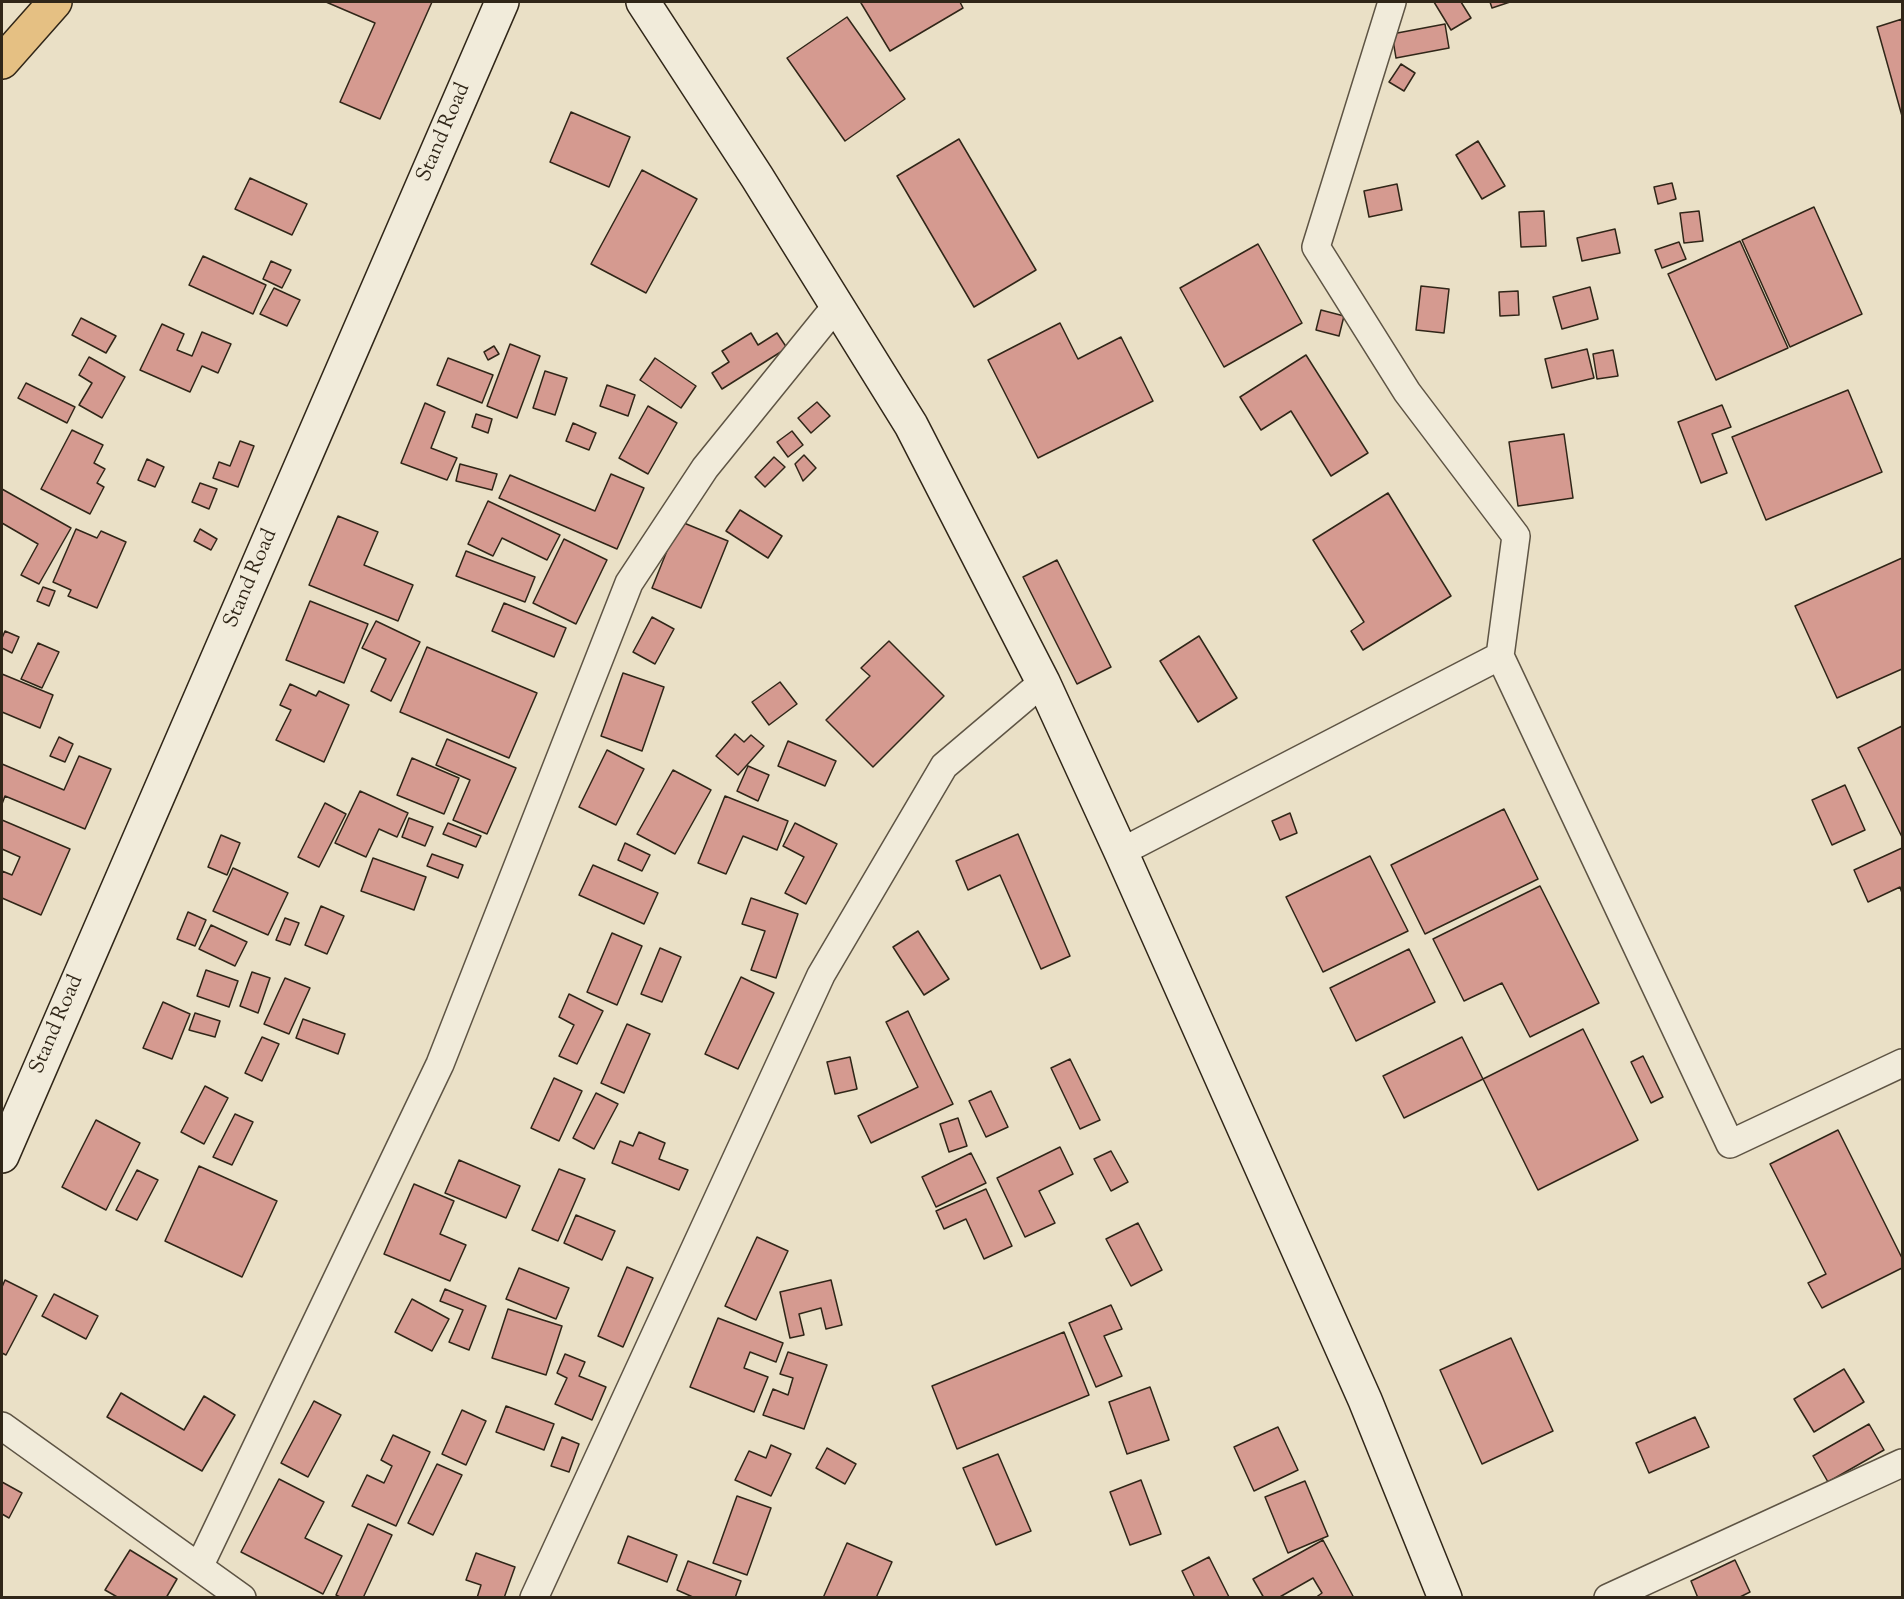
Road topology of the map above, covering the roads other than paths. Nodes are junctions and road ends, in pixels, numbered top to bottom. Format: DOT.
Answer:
graph roads {
  1 [pos="55,2"];
  2 [pos="502,2"];
  3 [pos="644,2"];
  4 [pos="1392,2"];
  5 [pos="2,62"];
  6 [pos="837,305"];
  7 [pos="1500,656"];
  8 [pos="1043,682"];
  9 [pos="1121,852"];
  10 [pos="1902,1063"];
  11 [pos="2,1156"];
  12 [pos="2,1426"];
  13 [pos="1902,1463"];
  14 [pos="199,1566"];
  15 [pos="242,1598"];
  16 [pos="534,1598"];
  17 [pos="1445,1598"];
  18 [pos="1608,1598"];
  1 -- 5 [label="highway"];
  2 -- 11 [label="main road, Stand Road"];
  3 -- 6 [label="main road"];
  4 -- 7 [label="street"];
  6 -- 8 [label="main road"];
  6 -- 14 [label="street"];
  7 -- 9 [label="street"];
  7 -- 10 [label="street"];
  8 -- 9 [label="main road"];
  8 -- 16 [label="street"];
  9 -- 17 [label="main road"];
  12 -- 14 [label="street"];
  13 -- 18 [label="street"];
  14 -- 15 [label="street"];
}
